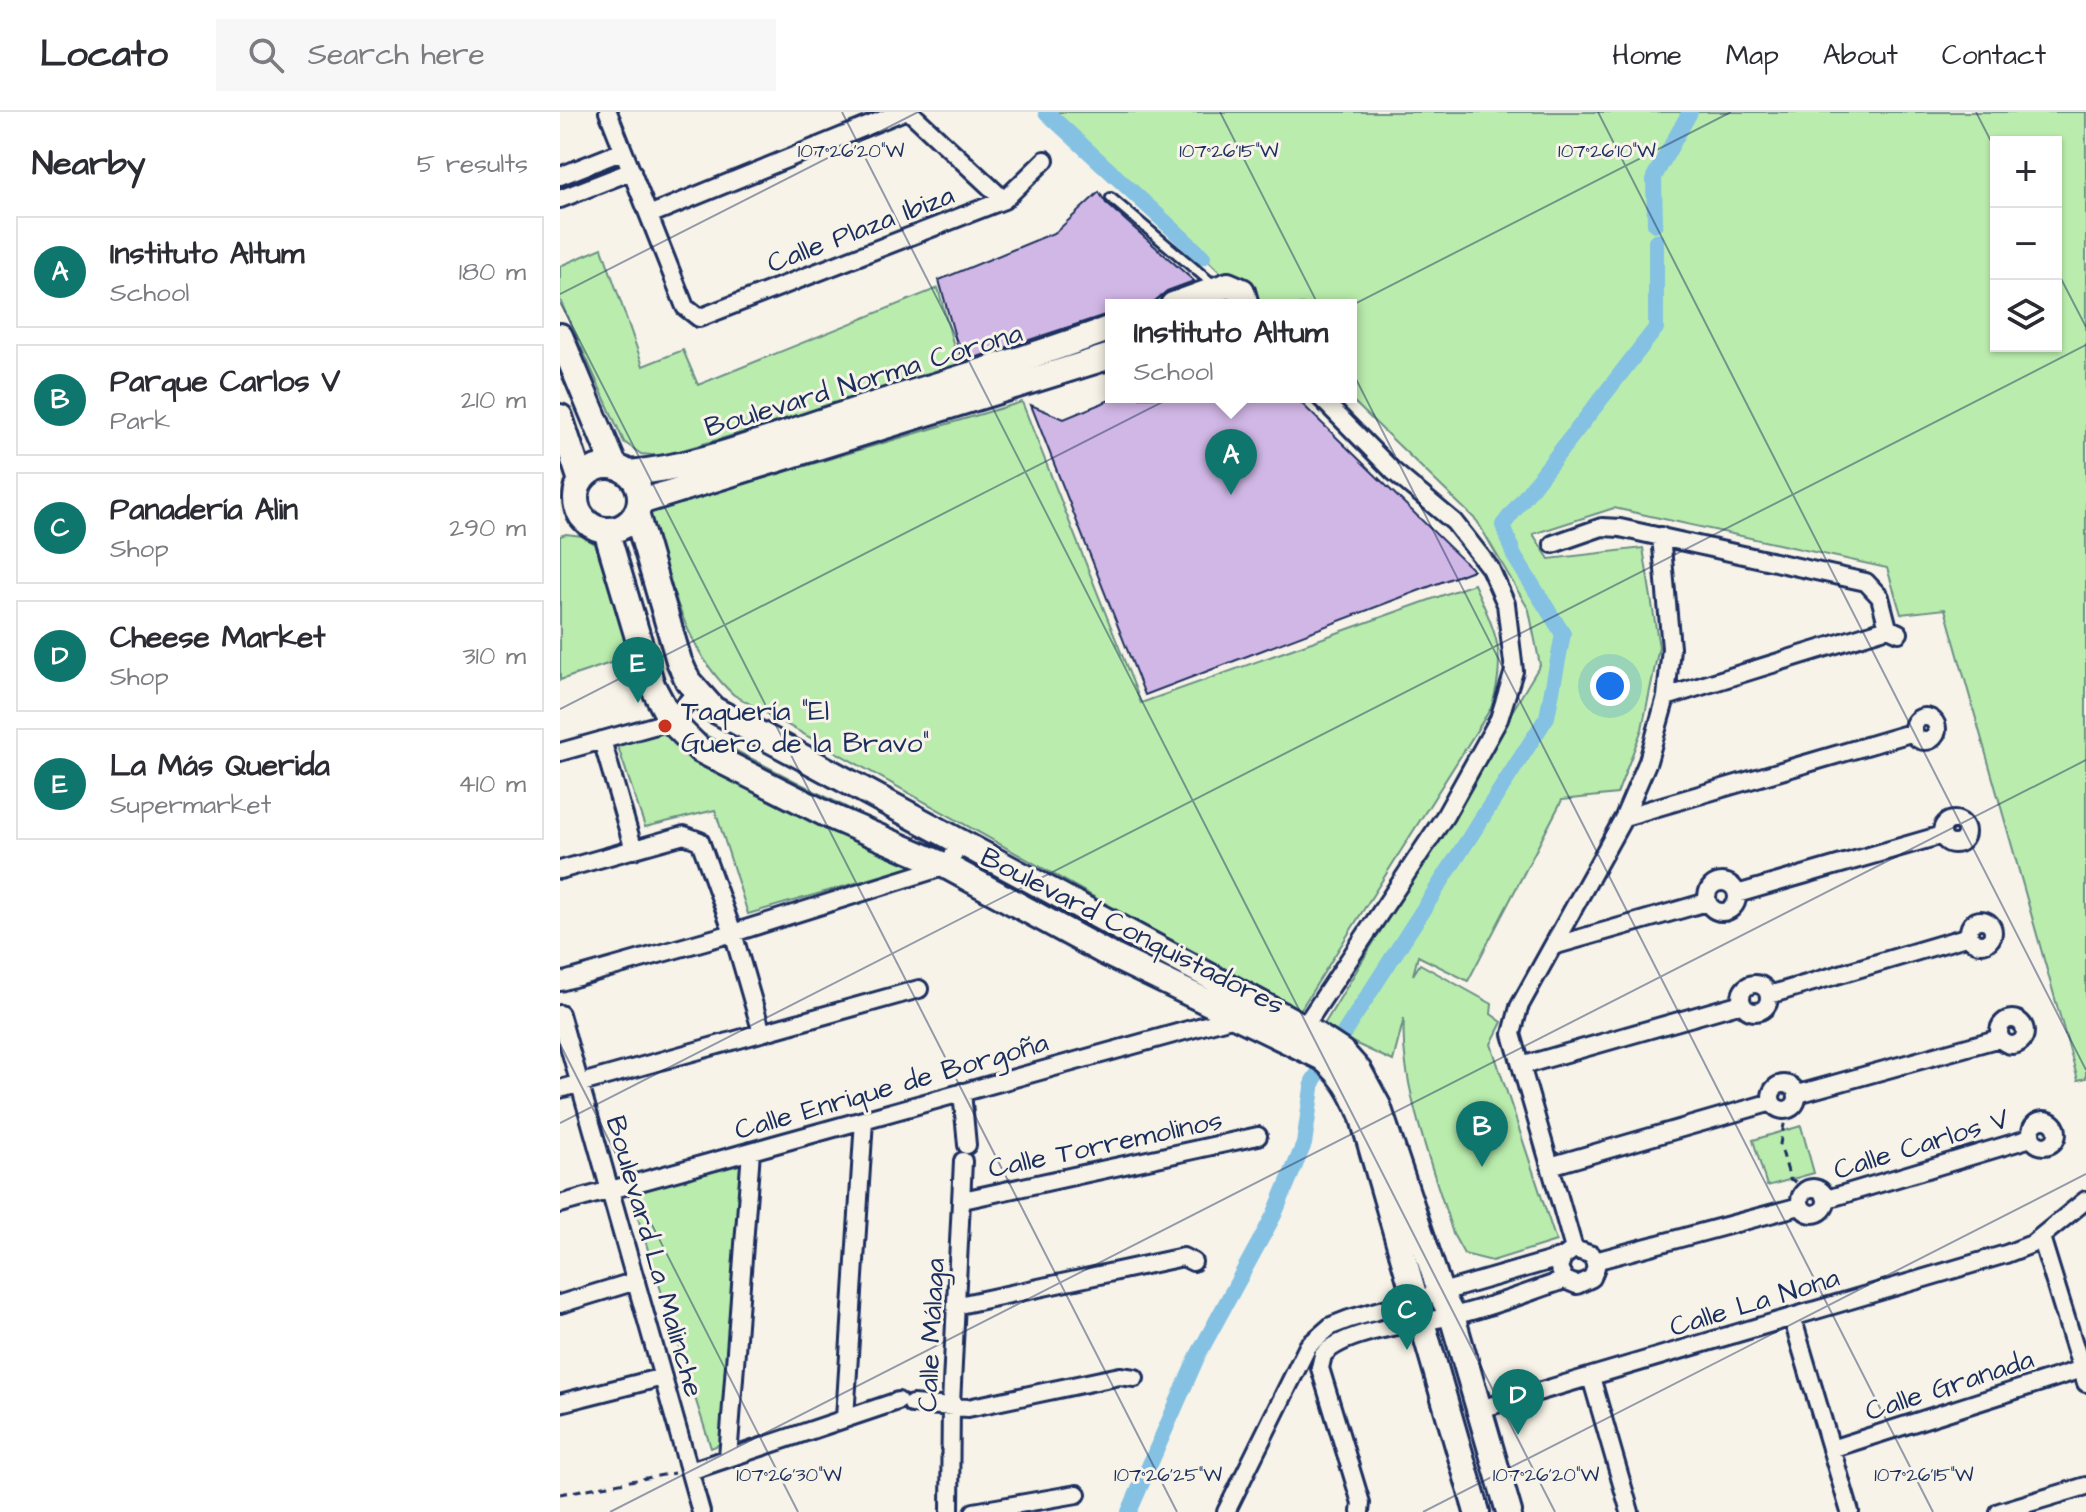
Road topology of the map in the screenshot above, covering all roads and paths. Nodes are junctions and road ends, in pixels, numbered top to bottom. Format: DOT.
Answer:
graph roads {
  1 [pos="608,112"];
  2 [pos="902,112"];
  3 [pos="910,112"];
  4 [pos="623,151"];
  5 [pos="1045,160"];
  6 [pos="632,171"];
  7 [pos="560,176"];
  8 [pos="1111,198"];
  9 [pos="560,199"];
  10 [pos="1004,200"];
  11 [pos="649,215"];
  12 [pos="1217,287"];
  13 [pos="1188,299"];
  14 [pos="1244,299"];
  15 [pos="1105,331"];
  16 [pos="560,336"];
  17 [pos="1105,357"];
  18 [pos="1035,369"];
  19 [pos="1326,403"];
  20 [pos="560,417"];
  21 [pos="622,470"];
  22 [pos="573,488"];
  23 [pos="638,508"];
  24 [pos="572,522"];
  25 [pos="606,530"];
  26 [pos="1661,536"];
  27 [pos="1553,544"];
  28 [pos="696,692"];
  29 [pos="1666,697"];
  30 [pos="671,721"];
  31 [pos="1914,732"];
  32 [pos="602,740"];
  33 [pos="560,752"];
  34 [pos="1624,817"];
  35 [pos="1942,835"];
  36 [pos="961,843"];
  37 [pos="634,850"];
  38 [pos="946,866"];
  39 [pos="560,870"];
  40 [pos="733,933"];
  41 [pos="1969,936"];
  42 [pos="1553,946"];
  43 [pos="560,982"];
  44 [pos="919,989"];
  45 [pos="560,1014"];
  46 [pos="1235,1017"];
  47 [pos="1304,1027"];
  48 [pos="762,1033"];
  49 [pos="2000,1038"];
  50 [pos="1521,1066"];
  51 [pos="580,1083"];
  52 [pos="560,1089"];
  53 [pos="962,1092"];
  54 [pos="1798,1094"];
  55 [pos="1772,1102"];
  56 [pos="1787,1110"];
  57 [pos="864,1120"];
  58 [pos="1258,1136"];
  59 [pos="2031,1138"];
  60 [pos="751,1151"];
  61 [pos="1550,1166"];
  62 [pos="1808,1188"];
  63 [pos="610,1190"];
  64 [pos="1827,1199"];
  65 [pos="963,1200"];
  66 [pos="2086,1200"];
  67 [pos="560,1204"];
  68 [pos="1800,1206"];
  69 [pos="2041,1237"];
  70 [pos="1569,1253"];
  71 [pos="1595,1261"];
  72 [pos="1193,1262"];
  73 [pos="1565,1280"];
  74 [pos="636,1281"];
  75 [pos="1441,1294"];
  76 [pos="560,1304"];
  77 [pos="959,1305"];
  78 [pos="1417,1311"];
  79 [pos="1452,1316"];
  80 [pos="1792,1317"];
  81 [pos="1316,1350"];
  82 [pos="2084,1376"];
  83 [pos="663,1377"];
  84 [pos="1591,1377"];
  85 [pos="1135,1378"];
  86 [pos="560,1403"];
  87 [pos="951,1404"];
  88 [pos="1480,1409"];
  89 [pos="845,1418"];
  90 [pos="1831,1449"];
  91 [pos="728,1458"];
  92 [pos="690,1471"];
  93 [pos="2086,1486"];
  94 [pos="560,1494"];
  95 [pos="1077,1494"];
  96 [pos="701,1512"];
  97 [pos="950,1512"];
  98 [pos="974,1512"];
  99 [pos="1226,1512"];
  100 [pos="1360,1512"];
  101 [pos="1477,1512"];
  102 [pos="1509,1512"];
  103 [pos="1630,1512"];
  104 [pos="1850,1512"];
  105 [pos="1999,1512"];
  1 -- 4 [label="street"];
  2 -- 11 [label="street"];
  3 -- 10 [label="street"];
  4 -- 6 [label="street"];
  4 -- 7 [label="street"];
  5 -- 10 [label="street, Calle Plaza Ibiza"];
  6 -- 9 [label="street"];
  6 -- 11 [label="street"];
  8 -- 12 [label="lane"];
  10 -- 11 [label="street, Calle Plaza Ibiza"];
  12 -- 13 [label="street"];
  12 -- 14 [label="street"];
  15 -- 18 [label="street, Boulevard Norma Corona"];
  16 -- 21 [label="street"];
  17 -- 18 [label="street, Boulevard Norma Corona"];
  18 -- 21 [label="street, Boulevard Norma Corona"];
  18 -- 23 [label="street, Boulevard Norma Corona"];
  19 -- 47 [label="street"];
  20 -- 22 [label="street"];
  21 -- 22 [label="street"];
  21 -- 23 [label="street"];
  22 -- 24 [label="street"];
  23 -- 25 [label="street"];
  23 -- 28 [label="street, Boulevard Conquistadores"];
  24 -- 25 [label="street"];
  25 -- 30 [label="street, Boulevard Conquistadores"];
  26 -- 27 [label="street"];
  26 -- 29 [label="street"];
  26 -- 29 [label="street"];
  28 -- 30 [label="street"];
  28 -- 36 [label="street, Boulevard Conquistadores"];
  29 -- 34 [label="street"];
  30 -- 32 [label="street"];
  30 -- 38 [label="street, Boulevard Conquistadores"];
  31 -- 34 [label="street"];
  32 -- 33 [label="street"];
  32 -- 37 [label="street"];
  34 -- 42 [label="street"];
  35 -- 42 [label="street"];
  36 -- 38 [label="street"];
  36 -- 47 [label="street, Boulevard Conquistadores"];
  37 -- 39 [label="street"];
  37 -- 40 [label="street"];
  38 -- 40 [label="street"];
  38 -- 46 [label="street, Boulevard Conquistadores"];
  40 -- 43 [label="street"];
  40 -- 48 [label="street"];
  41 -- 50 [label="street"];
  42 -- 50 [label="street"];
  44 -- 48 [label="street"];
  45 -- 51 [label="street, Boulevard La Malinche"];
  46 -- 53 [label="street, Calle Enrique de Borgoña"];
  46 -- 78 [label="street, Boulevard Conquistadores"];
  47 -- 75 [label="street, Boulevard Conquistadores"];
  48 -- 51 [label="street"];
  49 -- 54 [label="street"];
  50 -- 61 [label="street"];
  51 -- 52 [label="street"];
  51 -- 63 [label="street, Boulevard La Malinche"];
  53 -- 57 [label="street, Calle Enrique de Borgoña"];
  53 -- 65 [label="street, Calle Málaga"];
  54 -- 55 [label="street"];
  54 -- 56 [label="street"];
  55 -- 56 [label="street"];
  55 -- 61 [label="street"];
  56 -- 62 [label="path"];
  57 -- 60 [label="street, Calle Enrique de Borgoña"];
  57 -- 89 [label="street"];
  58 -- 65 [label="street, Calle Torremolinos"];
  59 -- 64 [label="street, Calle Carlos V"];
  60 -- 63 [label="street, Calle Enrique de Borgoña"];
  60 -- 91 [label="street"];
  61 -- 70 [label="street"];
  62 -- 64 [label="street"];
  62 -- 68 [label="street"];
  63 -- 67 [label="street, Calle Enrique de Borgoña"];
  63 -- 74 [label="street, Boulevard La Malinche"];
  64 -- 68 [label="street"];
  65 -- 77 [label="street, Calle Málaga"];
  66 -- 69 [label="street, Calle La Nona"];
  68 -- 71 [label="street"];
  69 -- 80 [label="street, Calle La Nona"];
  69 -- 82 [label="street"];
  70 -- 71 [label="street"];
  70 -- 73 [label="street"];
  70 -- 75 [label="street"];
  71 -- 73 [label="street"];
  72 -- 77 [label="street"];
  73 -- 79 [label="street"];
  74 -- 76 [label="street"];
  74 -- 83 [label="street, Boulevard La Malinche"];
  75 -- 78 [label="street"];
  75 -- 79 [label="street, Boulevard Conquistadores"];
  77 -- 87 [label="street, Calle Málaga"];
  78 -- 79 [label="street"];
  78 -- 81 [label="street"];
  78 -- 101 [label="street, Boulevard Conquistadores"];
  79 -- 88 [label="street, Boulevard Conquistadores"];
  80 -- 84 [label="street, Calle La Nona"];
  80 -- 90 [label="street"];
  81 -- 99 [label="street"];
  81 -- 100 [label="street"];
  82 -- 90 [label="street, Calle Granada"];
  83 -- 86 [label="street"];
  83 -- 92 [label="street, Boulevard La Malinche"];
  84 -- 88 [label="street, Calle La Nona"];
  84 -- 103 [label="street"];
  85 -- 87 [label="street"];
  87 -- 89 [label="street"];
  87 -- 97 [label="street, Calle Málaga"];
  88 -- 102 [label="street, Boulevard Conquistadores"];
  89 -- 91 [label="street"];
  90 -- 104 [label="street"];
  91 -- 92 [label="street"];
  92 -- 94 [label="path"];
  92 -- 96 [label="street, Boulevard La Malinche"];
  93 -- 105 [label="street"];
  95 -- 98 [label="street"];
}
